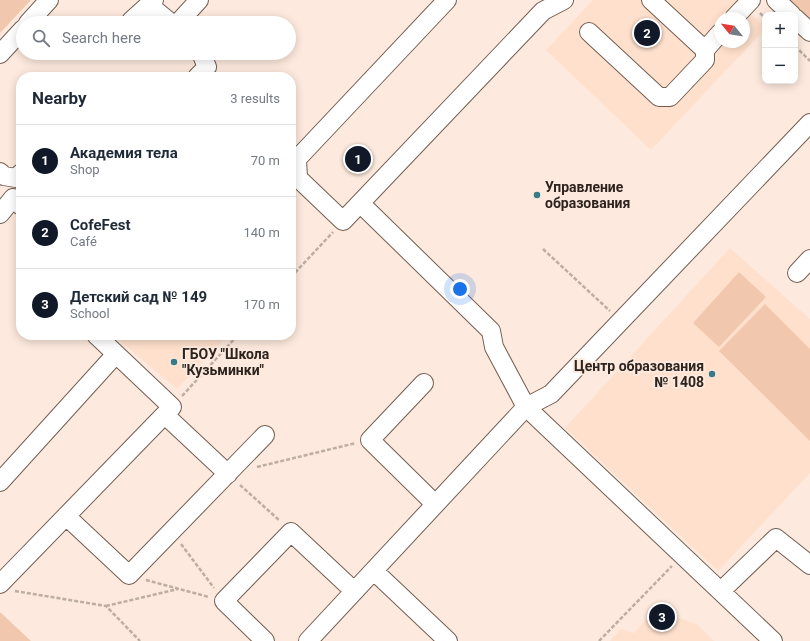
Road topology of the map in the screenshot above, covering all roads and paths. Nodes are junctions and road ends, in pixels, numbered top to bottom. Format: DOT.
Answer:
graph roads {
  1 [pos="49,0"];
  2 [pos="199,0"];
  3 [pos="447,0"];
  4 [pos="564,0"];
  5 [pos="651,0"];
  6 [pos="751,0"];
  7 [pos="776,0"];
  8 [pos="151,2"];
  9 [pos="740,12"];
  10 [pos="789,12"];
  11 [pos="34,16"];
  12 [pos="136,16"];
  13 [pos="164,16"];
  14 [pos="184,16"];
  15 [pos="798,21"];
  16 [pos="589,32"];
  17 [pos="810,32"];
  18 [pos="16,37"];
  19 [pos="714,39"];
  20 [pos="797,48"];
  21 [pos="704,50"];
  22 [pos="0,54"];
  23 [pos="204,60"];
  24 [pos="810,61"];
  25 [pos="202,72"];
  26 [pos="810,122"];
  27 [pos="12,175"];
  28 [pos="16,197"];
  29 [pos="16,203"];
  30 [pos="360,203"];
  31 [pos="0,214"];
  32 [pos="343,220"];
  33 [pos="543,249"];
  34 [pos="810,259"];
  35 [pos="296,272"];
  36 [pos="797,272"];
  37 [pos="621,321"];
  38 [pos="101,340"];
  39 [pos="233,340"];
  40 [pos="116,354"];
  41 [pos="424,383"];
  42 [pos="526,407"];
  43 [pos="168,411"];
  44 [pos="265,435"];
  45 [pos="370,440"];
  46 [pos="228,474"];
  47 [pos="0,482"];
  48 [pos="435,504"];
  49 [pos="66,516"];
  50 [pos="171,531"];
  51 [pos="292,532"];
  52 [pos="683,555"];
  53 [pos="810,565"];
  54 [pos="374,571"];
  55 [pos="129,575"];
  56 [pos="4,587"];
  57 [pos="179,589"];
  58 [pos="354,591"];
  59 [pos="721,592"];
  60 [pos="224,601"];
  61 [pos="106,606"];
  62 [pos="140,641"];
  63 [pos="265,641"];
  64 [pos="308,641"];
  65 [pos="448,641"];
  66 [pos="599,641"];
  67 [pos="773,641"];
  1 -- 11 [label="street"];
  2 -- 14 [label="street"];
  3 -- 32 [label="street"];
  4 -- 30 [label="street"];
  5 -- 21 [label="street"];
  6 -- 9 [label="street"];
  7 -- 10 [label="street"];
  8 -- 12 [label="street"];
  8 -- 13 [label="street"];
  15 -- 17 [label="street"];
  16 -- 21 [label="street"];
  18 -- 22 [label="street"];
  19 -- 21 [label="street"];
  20 -- 24 [label="path"];
  23 -- 25 [label="street"];
  26 -- 37 [label="street"];
  27 -- 28 [label="street"];
  29 -- 31 [label="street"];
  30 -- 32 [label="street"];
  30 -- 42 [label="street"];
  32 -- 35 [label="path"];
  33 -- 37 [label="path"];
  34 -- 36 [label="street"];
  37 -- 42 [label="street"];
  38 -- 40 [label="street"];
  39 -- 43 [label="path"];
  40 -- 43 [label="street"];
  40 -- 47 [label="street"];
  41 -- 45 [label="street"];
  42 -- 48 [label="street"];
  42 -- 52 [label="street"];
  43 -- 46 [label="street"];
  43 -- 49 [label="street"];
  44 -- 46 [label="street"];
  45 -- 46 [label="path"];
  45 -- 48 [label="street"];
  46 -- 50 [label="street"];
  46 -- 51 [label="path"];
  48 -- 54 [label="street"];
  49 -- 55 [label="street"];
  49 -- 56 [label="street"];
  50 -- 55 [label="street"];
  50 -- 60 [label="path"];
  51 -- 58 [label="street"];
  51 -- 60 [label="street"];
  52 -- 59 [label="street"];
  52 -- 66 [label="path"];
  53 -- 59 [label="street"];
  54 -- 58 [label="street"];
  54 -- 65 [label="street"];
  55 -- 57 [label="path"];
  56 -- 61 [label="path"];
  57 -- 60 [label="path"];
  57 -- 61 [label="path"];
  58 -- 64 [label="street"];
  59 -- 67 [label="street"];
  60 -- 63 [label="street"];
  61 -- 62 [label="path"];
}
